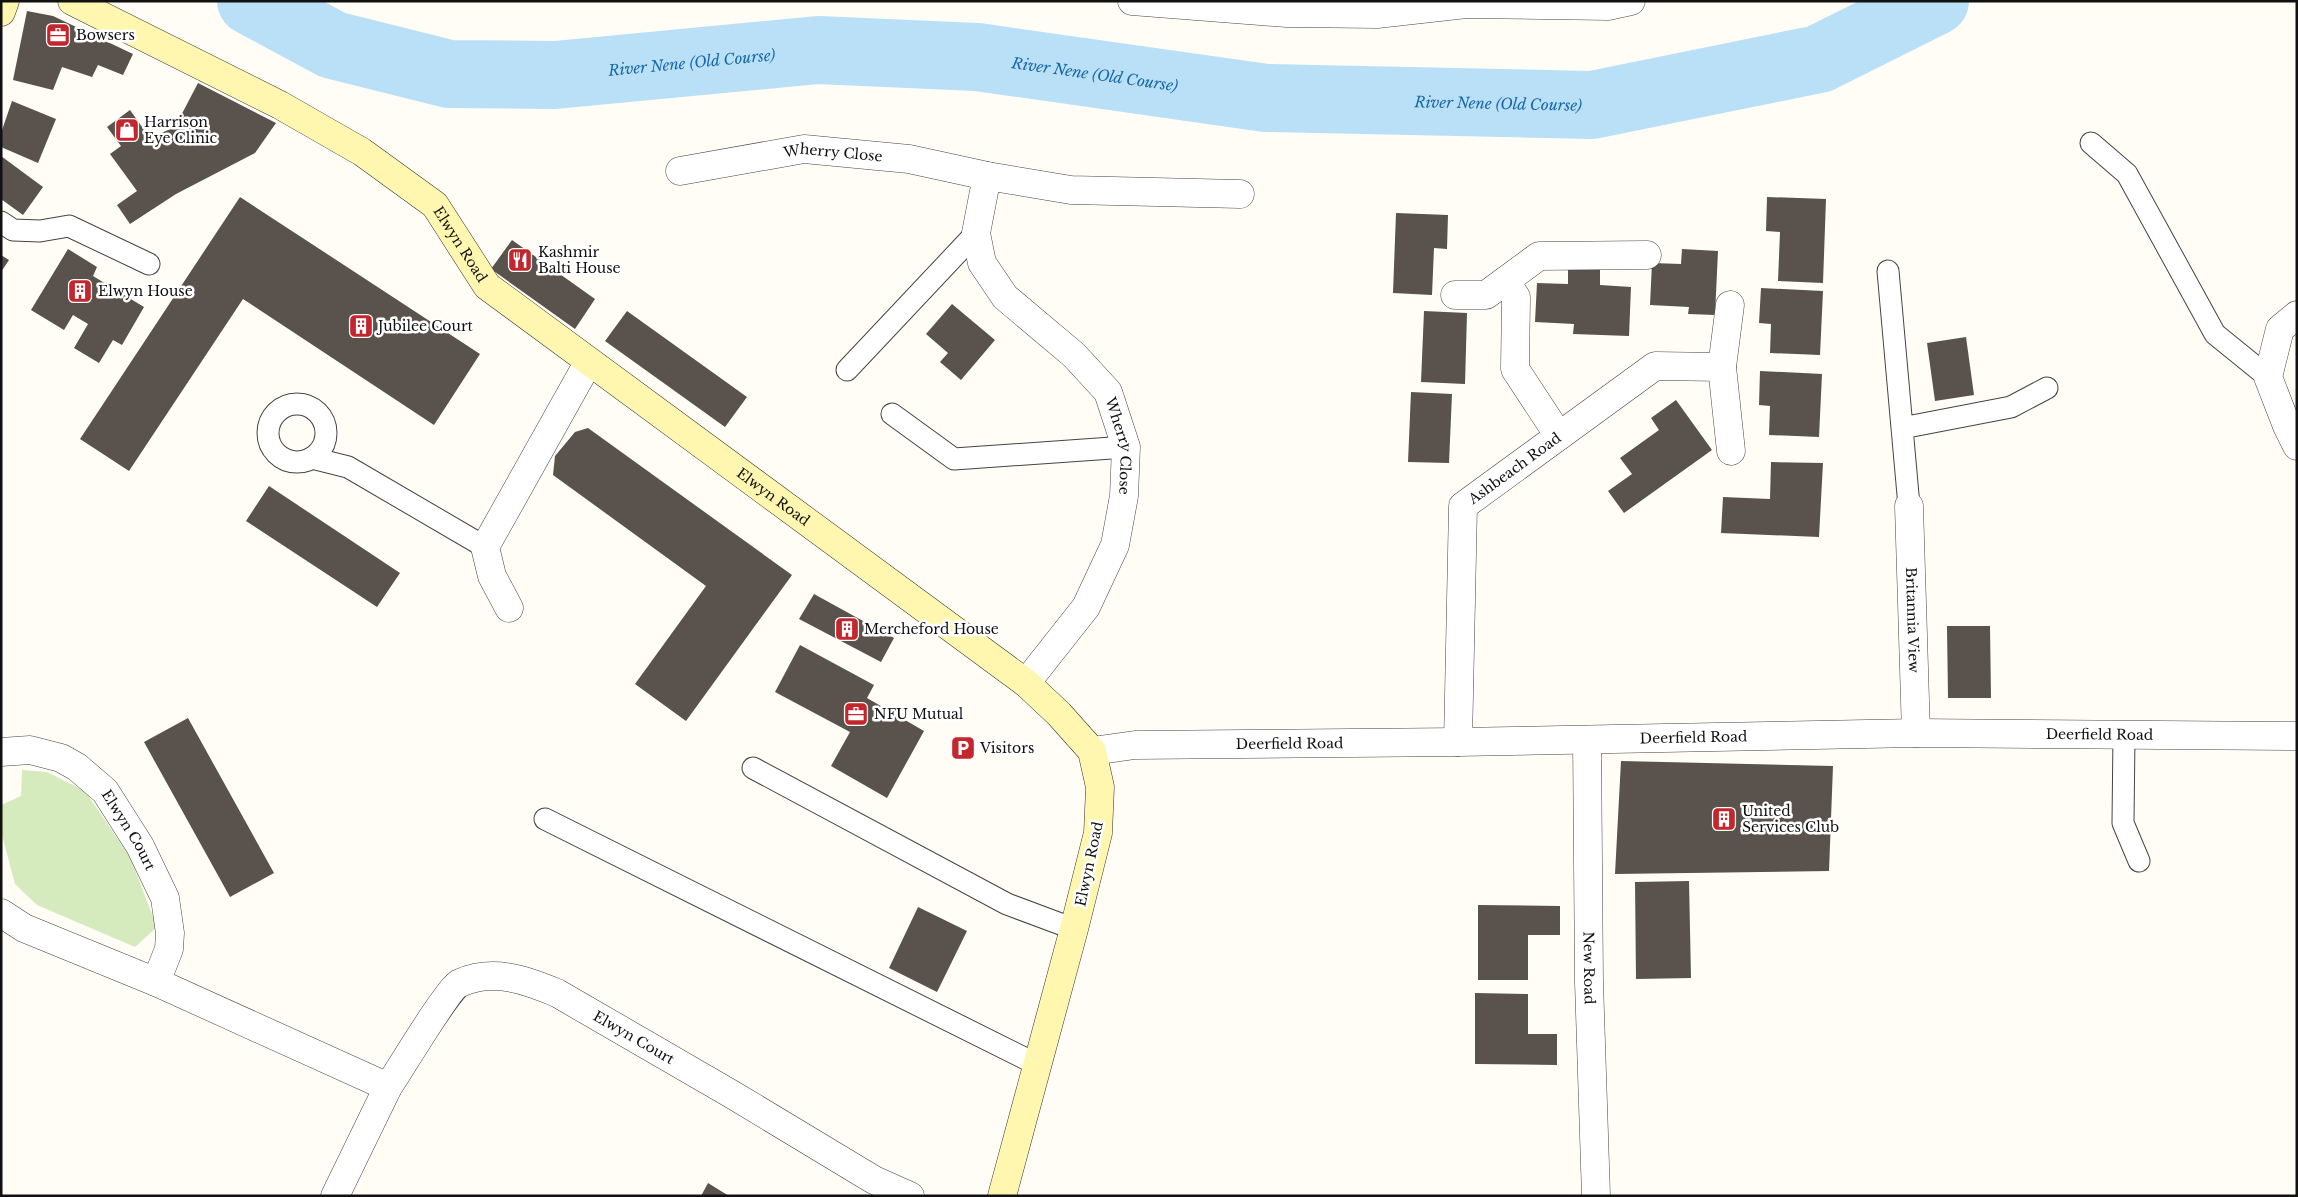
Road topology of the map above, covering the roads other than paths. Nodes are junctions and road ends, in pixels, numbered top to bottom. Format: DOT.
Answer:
graph roads {
  1 [pos="5,1"];
  2 [pos="72,1"];
  3 [pos="1132,1"];
  4 [pos="1631,1"];
  5 [pos="1,12"];
  6 [pos="2090,143"];
  7 [pos="680,171"];
  8 [pos="986,176"];
  9 [pos="1240,194"];
  10 [pos="1,222"];
  11 [pos="976,233"];
  12 [pos="1647,254"];
  13 [pos="149,264"];
  14 [pos="1888,271"];
  15 [pos="1505,282"];
  16 [pos="1455,295"];
  17 [pos="1730,306"];
  18 [pos="2297,316"];
  19 [pos="588,363"];
  20 [pos="1722,367"];
  21 [pos="847,370"];
  22 [pos="2268,378"];
  23 [pos="2046,388"];
  24 [pos="892,414"];
  25 [pos="1902,428"];
  26 [pos="1559,436"];
  27 [pos="2297,446"];
  28 [pos="1126,447"];
  29 [pos="1731,451"];
  30 [pos="312,458"];
  31 [pos="1909,506"];
  32 [pos="485,547"];
  33 [pos="509,608"];
  34 [pos="1026,684"];
  35 [pos="1916,733"];
  36 [pos="2124,735"];
  37 [pos="2297,736"];
  38 [pos="1587,740"];
  39 [pos="1458,742"];
  40 [pos="1092,751"];
  41 [pos="1,752"];
  42 [pos="753,768"];
  43 [pos="545,819"];
  44 [pos="2139,861"];
  45 [pos="1,913"];
  46 [pos="1074,929"];
  47 [pos="156,982"];
  48 [pos="1038,1065"];
  49 [pos="388,1087"];
  50 [pos="335,1196"];
  51 [pos="910,1196"];
  52 [pos="1002,1196"];
  53 [pos="1596,1196"];
  1 -- 5 [label="street"];
  2 -- 19 [label="street, Elwyn Road"];
  3 -- 4 [label="street"];
  6 -- 22 [label="lane"];
  7 -- 8 [label="street, Wherry Close"];
  8 -- 9 [label="street, Wherry Close"];
  8 -- 11 [label="street, Wherry Close"];
  10 -- 13 [label="lane"];
  11 -- 21 [label="lane"];
  11 -- 28 [label="street, Wherry Close"];
  12 -- 15 [label="street"];
  14 -- 25 [label="lane"];
  15 -- 16 [label="street"];
  15 -- 26 [label="street"];
  17 -- 20 [label="street"];
  18 -- 22 [label="street"];
  19 -- 32 [label="street"];
  19 -- 34 [label="street, Elwyn Road"];
  20 -- 26 [label="street, Ashbeach Road"];
  20 -- 29 [label="street"];
  22 -- 27 [label="street"];
  23 -- 25 [label="lane"];
  24 -- 28 [label="lane"];
  25 -- 31 [label="lane"];
  26 -- 39 [label="street, Ashbeach Road"];
  28 -- 34 [label="street, Wherry Close"];
  30 -- 32 [label="lane"];
  31 -- 35 [label="street, Britannia View"];
  32 -- 33 [label="street"];
  34 -- 40 [label="street, Elwyn Road"];
  35 -- 36 [label="street, Deerfield Road"];
  35 -- 38 [label="street, Deerfield Road"];
  36 -- 37 [label="street, Deerfield Road"];
  36 -- 44 [label="lane"];
  38 -- 39 [label="street, Deerfield Road"];
  38 -- 53 [label="street, New Road"];
  39 -- 40 [label="street, Deerfield Road"];
  40 -- 46 [label="street, Elwyn Road"];
  41 -- 47 [label="street, Elwyn Court"];
  42 -- 46 [label="lane"];
  43 -- 48 [label="lane"];
  45 -- 47 [label="street"];
  46 -- 48 [label="street, Elwyn Road"];
  47 -- 49 [label="street"];
  48 -- 52 [label="street, Elwyn Road"];
  49 -- 50 [label="street, Elwyn Court"];
  49 -- 51 [label="street, Elwyn Court"];
}
